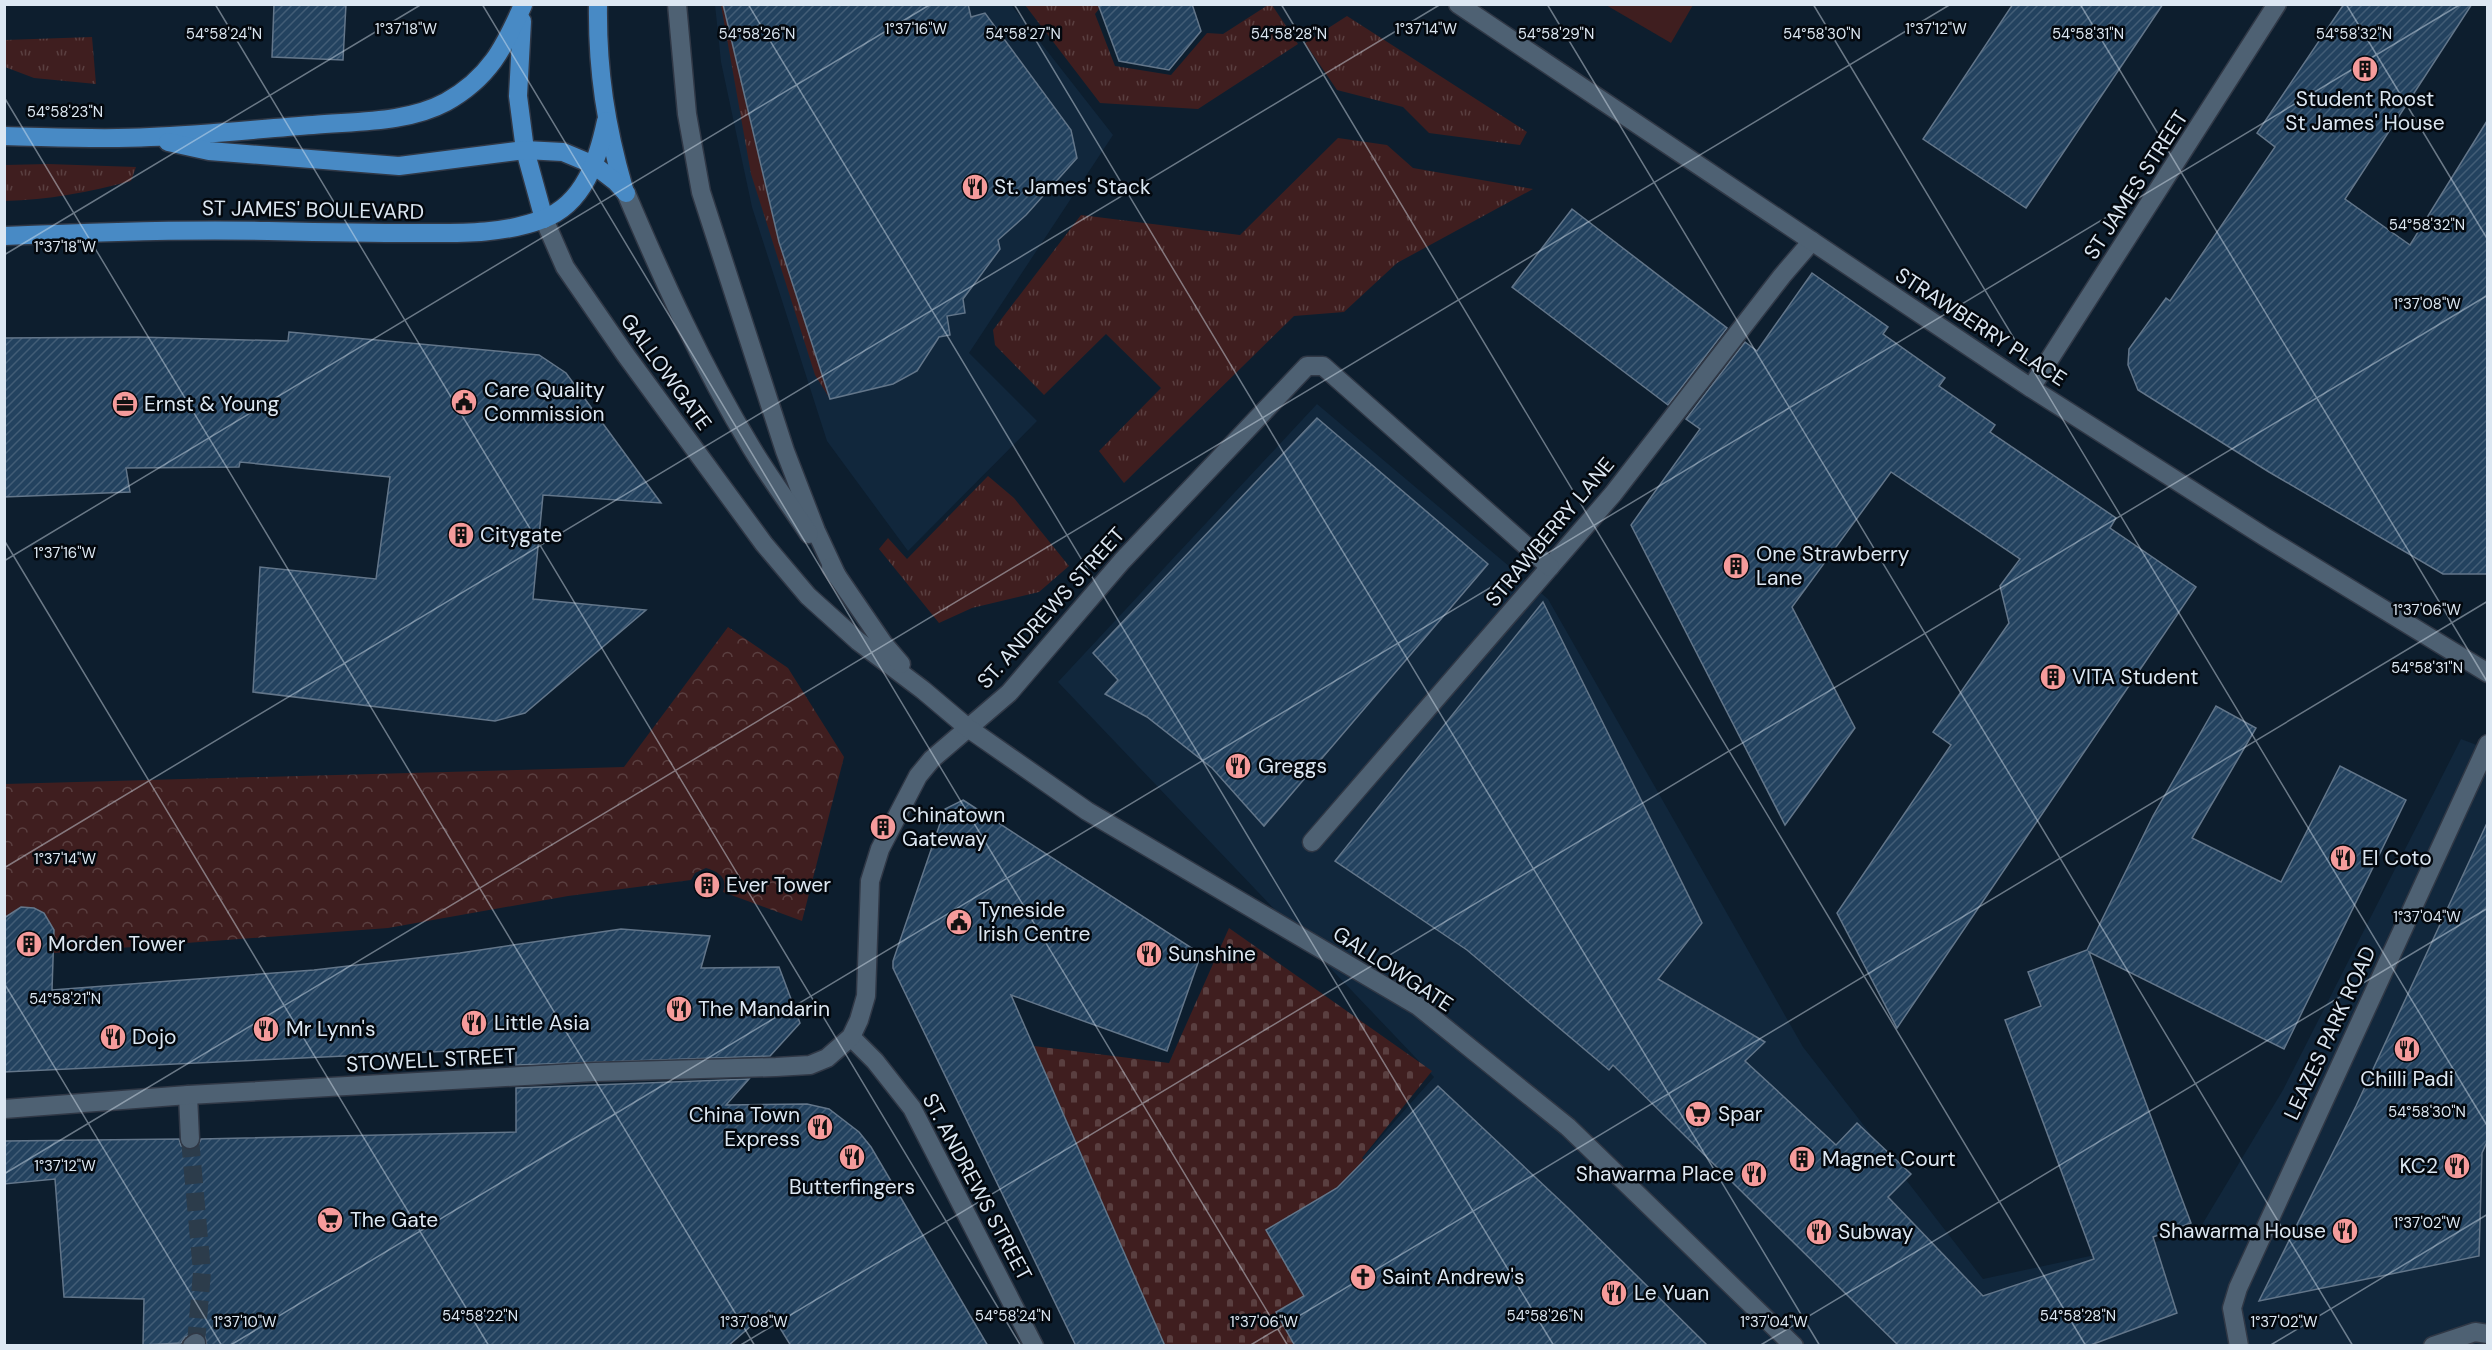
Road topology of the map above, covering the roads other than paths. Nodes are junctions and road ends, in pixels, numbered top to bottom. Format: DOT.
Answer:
graph roads {
  1 [pos="598,4"];
  2 [pos="676,4"];
  3 [pos="1458,4"];
  4 [pos="2277,4"];
  5 [pos="523,5"];
  6 [pos="606,121"];
  7 [pos="4,136"];
  8 [pos="148,138"];
  9 [pos="525,150"];
  10 [pos="594,165"];
  11 [pos="626,193"];
  12 [pos="544,219"];
  13 [pos="4,237"];
  14 [pos="1812,242"];
  15 [pos="2031,388"];
  16 [pos="1550,567"];
  17 [pos="837,576"];
  18 [pos="2487,673"];
  19 [pos="923,690"];
  20 [pos="968,728"];
  21 [pos="2487,744"];
  22 [pos="1312,842"];
  23 [pos="851,1037"];
  24 [pos="188,1095"];
  25 [pos="4,1109"];
  26 [pos="190,1139"];
  27 [pos="2487,1334"];
  28 [pos="1034,1346"];
  29 [pos="1794,1346"];
  30 [pos="2239,1346"];
  31 [pos="2433,1346"];
  1 -- 6 [label="main road, GALLOWGATE"];
  2 -- 17 [label="street"];
  3 -- 14 [label="street, STRAWBERRY PLACE"];
  4 -- 15 [label="street, ST JAMES STREET"];
  5 -- 8 [label="main road"];
  5 -- 9 [label="main road, GALLOWGATE"];
  6 -- 10 [label="main road, ST JAMES' BOULEVARD"];
  6 -- 11 [label="main road, GALLOWGATE"];
  7 -- 8 [label="main road"];
  8 -- 9 [label="main road"];
  9 -- 10 [label="main road"];
  9 -- 12 [label="main road, GALLOWGATE"];
  10 -- 11 [label="main road"];
  10 -- 12 [label="main road, ST JAMES' BOULEVARD"];
  11 -- 17 [label="street, GALLOWGATE"];
  12 -- 13 [label="main road, ST JAMES' BOULEVARD"];
  12 -- 19 [label="street, GALLOWGATE"];
  14 -- 15 [label="street, STRAWBERRY PLACE"];
  14 -- 16 [label="street, STRAWBERRY LANE"];
  15 -- 18 [label="street, STRAWBERRY PLACE"];
  16 -- 20 [label="street, ST. ANDREWS STREET"];
  16 -- 22 [label="street, STRAWBERRY LANE"];
  17 -- 19 [label="street, GALLOWGATE"];
  19 -- 20 [label="street, GALLOWGATE"];
  20 -- 23 [label="street, ST. ANDREWS STREET"];
  20 -- 29 [label="street, GALLOWGATE"];
  21 -- 30 [label="street, LEAZES PARK ROAD"];
  23 -- 24 [label="street, STOWELL STREET"];
  23 -- 28 [label="street, ST. ANDREWS STREET"];
  24 -- 25 [label="street, STOWELL STREET"];
  24 -- 26 [label="street"];
  27 -- 31 [label="street"];
}
